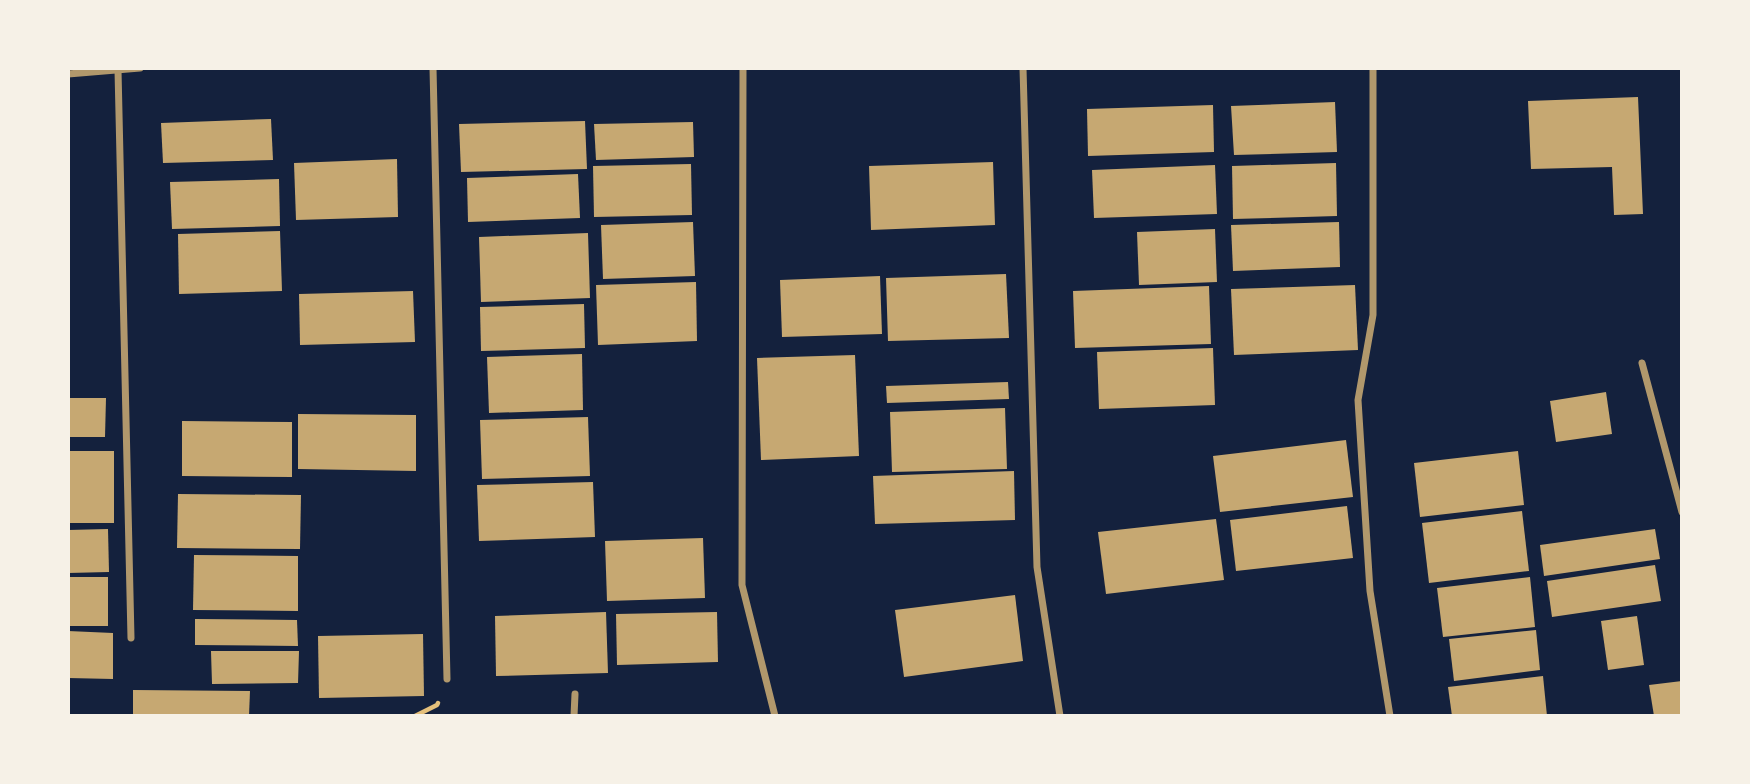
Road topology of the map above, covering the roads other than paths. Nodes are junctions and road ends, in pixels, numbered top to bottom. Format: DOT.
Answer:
graph roads {
  1 [pos="140,68"];
  2 [pos="433,68"];
  3 [pos="743,68"];
  4 [pos="1023,68"];
  5 [pos="1373,68"];
  6 [pos="118,70"];
  7 [pos="68,74"];
  8 [pos="1642,363"];
  9 [pos="1682,512"];
  10 [pos="131,638"];
  11 [pos="447,679"];
  12 [pos="575,694"];
  13 [pos="574,716"];
  14 [pos="775,716"];
  15 [pos="1060,716"];
  16 [pos="1390,716"];
  1 -- 6 [label="street"];
  2 -- 11 [label="street"];
  3 -- 14 [label="street"];
  4 -- 15 [label="street"];
  5 -- 16 [label="street"];
  6 -- 7 [label="street"];
  6 -- 10 [label="street"];
  8 -- 9 [label="street"];
  12 -- 13 [label="street"];
}
